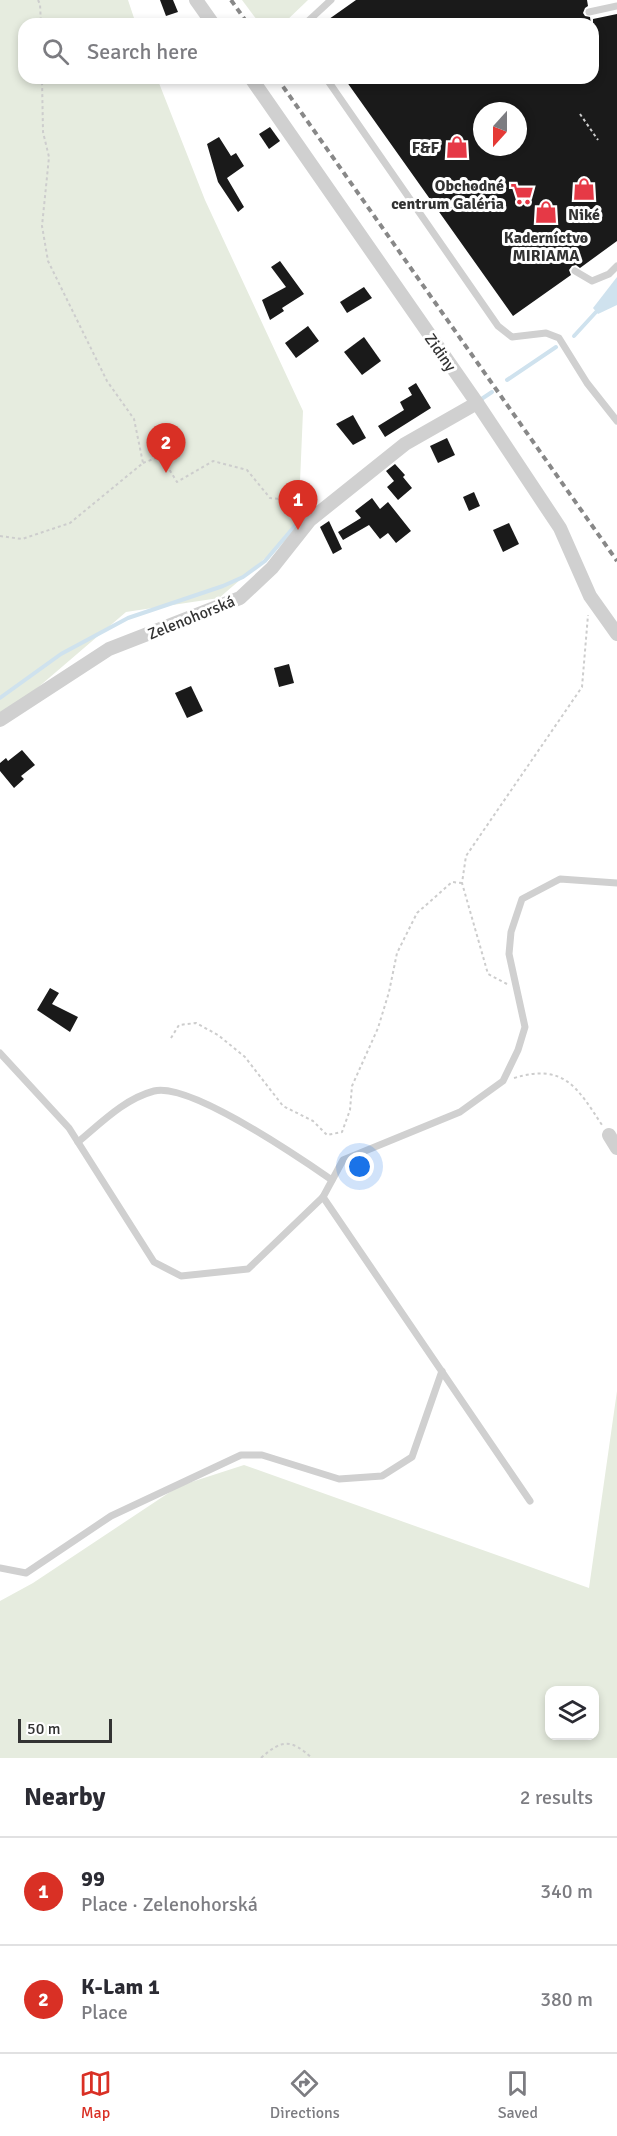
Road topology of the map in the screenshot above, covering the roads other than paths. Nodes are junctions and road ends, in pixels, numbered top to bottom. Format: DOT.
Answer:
graph roads {
  1 [pos="196,0"];
  2 [pos="331,0"];
  3 [pos="617,6"];
  4 [pos="589,12"];
  5 [pos="209,18"];
  6 [pos="312,18"];
  7 [pos="255,84"];
  8 [pos="330,84"];
  9 [pos="617,266"];
  10 [pos="575,271"];
  11 [pos="477,403"];
  12 [pos="617,421"];
  13 [pos="617,634"];
  14 [pos="0,720"];
  15 [pos="617,883"];
  16 [pos="0,1053"];
  17 [pos="609,1135"];
  18 [pos="78,1142"];
  19 [pos="617,1148"];
  20 [pos="332,1180"];
  21 [pos="323,1197"];
  22 [pos="442,1371"];
  23 [pos="530,1501"];
  24 [pos="0,1569"];
  1 -- 5 [label="street"];
  2 -- 6 [label="lane"];
  3 -- 4 [label="lane"];
  7 -- 11 [label="street, Zidiny"];
  8 -- 12 [label="lane"];
  9 -- 10 [label="lane"];
  11 -- 13 [label="street, Zidiny"];
  11 -- 14 [label="street, Zelenohorská"];
  15 -- 20 [label="lane"];
  16 -- 18 [label="lane"];
  17 -- 19 [label="street"];
  18 -- 20 [label="lane"];
  18 -- 21 [label="lane"];
  20 -- 21 [label="lane"];
  21 -- 22 [label="lane"];
  22 -- 23 [label="lane"];
  22 -- 24 [label="lane"];
}
